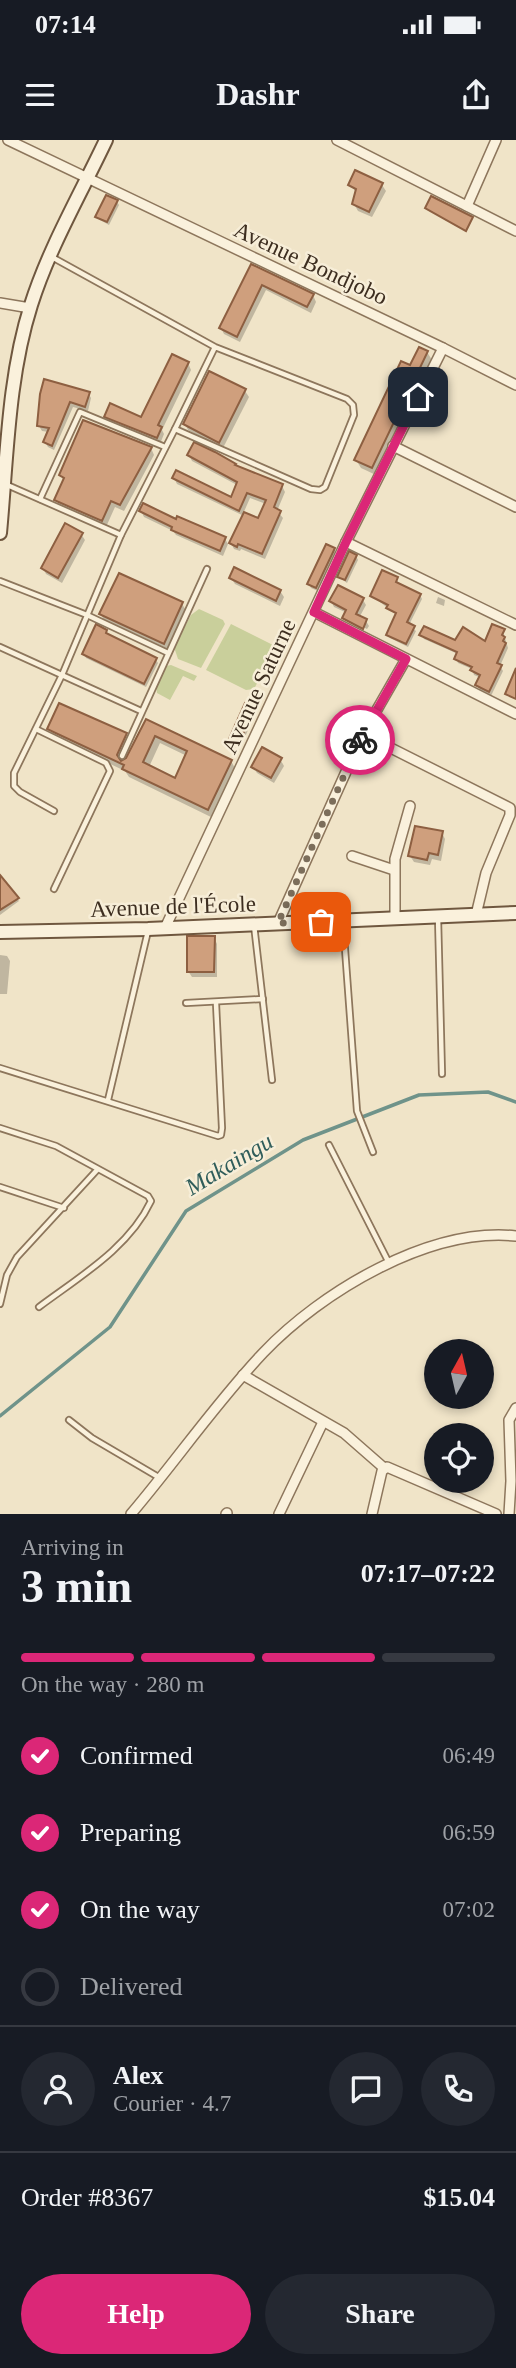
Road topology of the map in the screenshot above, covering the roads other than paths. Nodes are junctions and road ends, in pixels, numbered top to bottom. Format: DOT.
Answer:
graph roads {
  1 [pos="5,140"];
  2 [pos="106,140"];
  3 [pos="337,140"];
  4 [pos="496,140"];
  5 [pos="0,146"];
  6 [pos="88,178"];
  7 [pos="467,206"];
  8 [pos="516,231"];
  9 [pos="49,255"];
  10 [pos="0,303"];
  11 [pos="30,308"];
  12 [pos="215,347"];
  13 [pos="443,348"];
  14 [pos="516,385"];
  15 [pos="176,429"];
  16 [pos="393,446"];
  17 [pos="165,447"];
  18 [pos="4,450"];
  19 [pos="3,477"];
  20 [pos="40,499"];
  21 [pos="516,507"];
  22 [pos="0,533"];
  23 [pos="121,535"];
  24 [pos="346,542"];
  25 [pos="207,569"];
  26 [pos="0,581"];
  27 [pos="314,612"];
  28 [pos="87,615"];
  29 [pos="516,625"];
  30 [pos="0,647"];
  31 [pos="168,653"];
  32 [pos="406,659"];
  33 [pos="62,675"];
  34 [pos="141,711"];
  35 [pos="516,714"];
  36 [pos="36,729"];
  37 [pos="363,734"];
  38 [pos="122,756"];
  39 [pos="410,806"];
  40 [pos="54,811"];
  41 [pos="352,856"];
  42 [pos="394,870"];
  43 [pos="54,888"];
  44 [pos="516,913"];
  45 [pos="476,915"];
  46 [pos="438,916"];
  47 [pos="395,918"];
  48 [pos="343,921"];
  49 [pos="278,923"];
  50 [pos="254,924"];
  51 [pos="165,928"];
  52 [pos="148,929"];
  53 [pos="0,932"];
  54 [pos="263,999"];
  55 [pos="186,1003"];
  56 [pos="216,1003"];
  57 [pos="0,1068"];
  58 [pos="442,1074"];
  59 [pos="272,1080"];
  60 [pos="108,1100"];
  61 [pos="0,1128"];
  62 [pos="329,1145"];
  63 [pos="373,1152"];
  64 [pos="97,1170"];
  65 [pos="0,1187"];
  66 [pos="64,1208"];
  67 [pos="516,1236"];
  68 [pos="388,1261"];
  69 [pos="0,1304"];
  70 [pos="39,1307"];
  71 [pos="243,1376"];
  72 [pos="516,1408"];
  73 [pos="69,1420"];
  74 [pos="323,1422"];
  75 [pos="384,1468"];
  76 [pos="161,1478"];
  77 [pos="514,1481"];
  78 [pos="131,1514"];
  79 [pos="279,1514"];
  80 [pos="372,1514"];
  81 [pos="496,1514"];
  82 [pos="509,1514"];
  1 -- 5 [label="street"];
  1 -- 6 [label="street, Avenue Bondjobo"];
  2 -- 6 [label="main road"];
  3 -- 7 [label="street"];
  4 -- 7 [label="street"];
  6 -- 9 [label="main road"];
  6 -- 13 [label="street, Avenue Bondjobo"];
  7 -- 8 [label="street"];
  9 -- 11 [label="main road"];
  9 -- 12 [label="lane"];
  10 -- 11 [label="street"];
  11 -- 18 [label="main road"];
  12 -- 15 [label="lane"];
  12 -- 15 [label="lane"];
  13 -- 14 [label="street, Avenue Bondjobo"];
  13 -- 16 [label="street, Avenue Saturne"];
  15 -- 17 [label="lane"];
  16 -- 21 [label="street"];
  16 -- 24 [label="street, Avenue Saturne"];
  17 -- 20 [label="lane"];
  17 -- 23 [label="lane"];
  18 -- 19 [label="main road"];
  19 -- 20 [label="lane"];
  19 -- 22 [label="main road"];
  20 -- 23 [label="lane"];
  23 -- 28 [label="lane"];
  24 -- 27 [label="street, Avenue Saturne"];
  24 -- 29 [label="street"];
  25 -- 31 [label="lane"];
  26 -- 28 [label="lane"];
  27 -- 32 [label="street"];
  27 -- 51 [label="street, Avenue Saturne"];
  28 -- 31 [label="lane"];
  28 -- 33 [label="lane"];
  30 -- 33 [label="lane"];
  31 -- 34 [label="lane"];
  32 -- 35 [label="street"];
  32 -- 37 [label="street"];
  33 -- 34 [label="lane"];
  33 -- 36 [label="lane"];
  34 -- 38 [label="lane"];
  36 -- 40 [label="lane"];
  36 -- 43 [label="lane"];
  37 -- 45 [label="street"];
  37 -- 49 [label="street"];
  39 -- 42 [label="street"];
  41 -- 42 [label="street"];
  42 -- 47 [label="street"];
  44 -- 45 [label="main road, Avenue de l'École"];
  45 -- 46 [label="main road, Avenue de l'École"];
  46 -- 47 [label="main road, Avenue de l'École"];
  46 -- 58 [label="lane"];
  47 -- 48 [label="main road, Avenue de l'École"];
  48 -- 49 [label="main road, Avenue de l'École"];
  48 -- 63 [label="lane"];
  49 -- 50 [label="main road, Avenue de l'École"];
  50 -- 51 [label="main road, Avenue de l'École"];
  50 -- 54 [label="lane"];
  51 -- 52 [label="main road, Avenue de l'École"];
  52 -- 53 [label="main road, Avenue de l'École"];
  52 -- 60 [label="lane"];
  54 -- 56 [label="lane"];
  54 -- 59 [label="lane"];
  55 -- 56 [label="lane"];
  56 -- 60 [label="lane"];
  57 -- 60 [label="lane"];
  61 -- 64 [label="lane"];
  62 -- 68 [label="lane"];
  64 -- 66 [label="lane"];
  64 -- 70 [label="lane"];
  65 -- 66 [label="lane"];
  66 -- 69 [label="lane"];
  67 -- 68 [label="street"];
  68 -- 71 [label="street"];
  71 -- 74 [label="street"];
  71 -- 76 [label="street"];
  72 -- 77 [label="street"];
  73 -- 76 [label="lane"];
  74 -- 75 [label="street"];
  74 -- 79 [label="street"];
  75 -- 80 [label="street"];
  75 -- 81 [label="street"];
  76 -- 78 [label="street"];
  77 -- 82 [label="street"];
}
